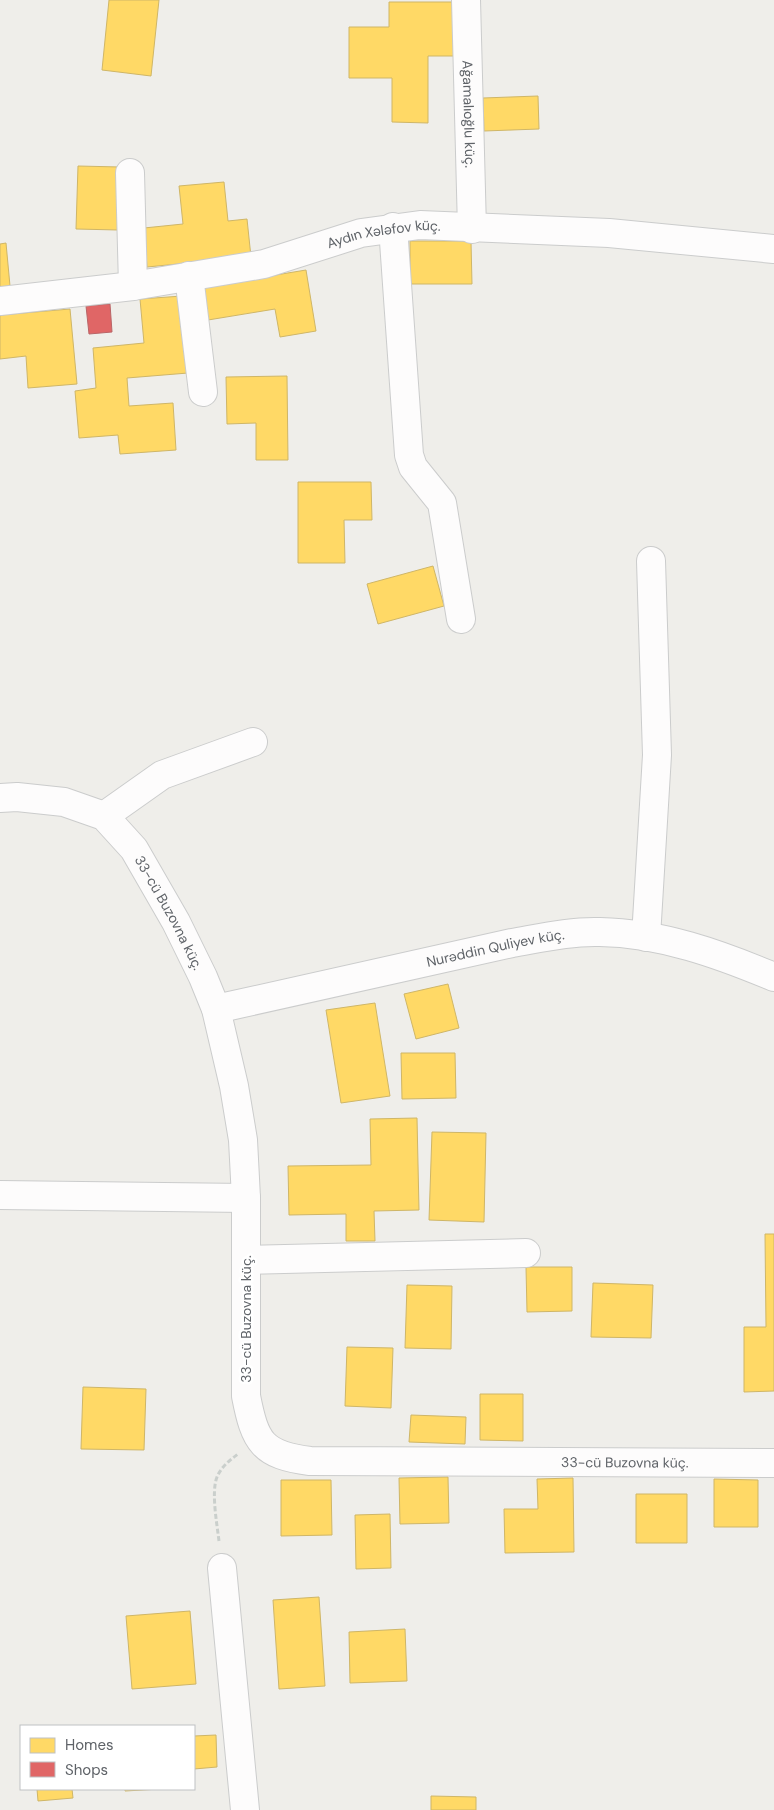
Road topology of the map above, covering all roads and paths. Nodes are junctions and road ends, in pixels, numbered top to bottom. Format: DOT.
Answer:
graph roads {
  1 [pos="466,0"];
  2 [pos="130,173"];
  3 [pos="393,227"];
  4 [pos="472,229"];
  5 [pos="774,249"];
  6 [pos="189,276"];
  7 [pos="133,286"];
  8 [pos="0,301"];
  9 [pos="203,392"];
  10 [pos="651,561"];
  11 [pos="461,619"];
  12 [pos="253,742"];
  13 [pos="0,798"];
  14 [pos="104,816"];
  15 [pos="646,936"];
  16 [pos="774,977"];
  17 [pos="216,1009"];
  18 [pos="0,1194"];
  19 [pos="246,1198"];
  20 [pos="526,1253"];
  21 [pos="246,1260"];
  22 [pos="259,1439"];
  23 [pos="774,1463"];
  24 [pos="222,1568"];
  25 [pos="245,1810"];
  1 -- 4 [label="street, Ağamalıoğlu küç."];
  2 -- 7 [label="street"];
  3 -- 4 [label="street, Aydın Xələfov küç."];
  3 -- 6 [label="street, Aydın Xələfov küç."];
  3 -- 11 [label="street"];
  4 -- 5 [label="street, Aydın Xələfov küç."];
  6 -- 7 [label="street, Aydın Xələfov küç."];
  6 -- 9 [label="street"];
  7 -- 8 [label="street, Aydın Xələfov küç."];
  10 -- 15 [label="street"];
  12 -- 14 [label="street"];
  13 -- 14 [label="street, 33-cü Buzovna küç."];
  14 -- 17 [label="street, 33-cü Buzovna küç."];
  15 -- 16 [label="street, Nurəddin Quliyev küç."];
  15 -- 17 [label="street, Nurəddin Quliyev küç."];
  17 -- 19 [label="street, 33-cü Buzovna küç."];
  18 -- 19 [label="street"];
  19 -- 21 [label="street, 33-cü Buzovna küç."];
  20 -- 21 [label="street"];
  21 -- 22 [label="street, 33-cü Buzovna küç."];
  22 -- 23 [label="street, 33-cü Buzovna küç."];
  22 -- 24 [label="path"];
  24 -- 25 [label="street"];
}
